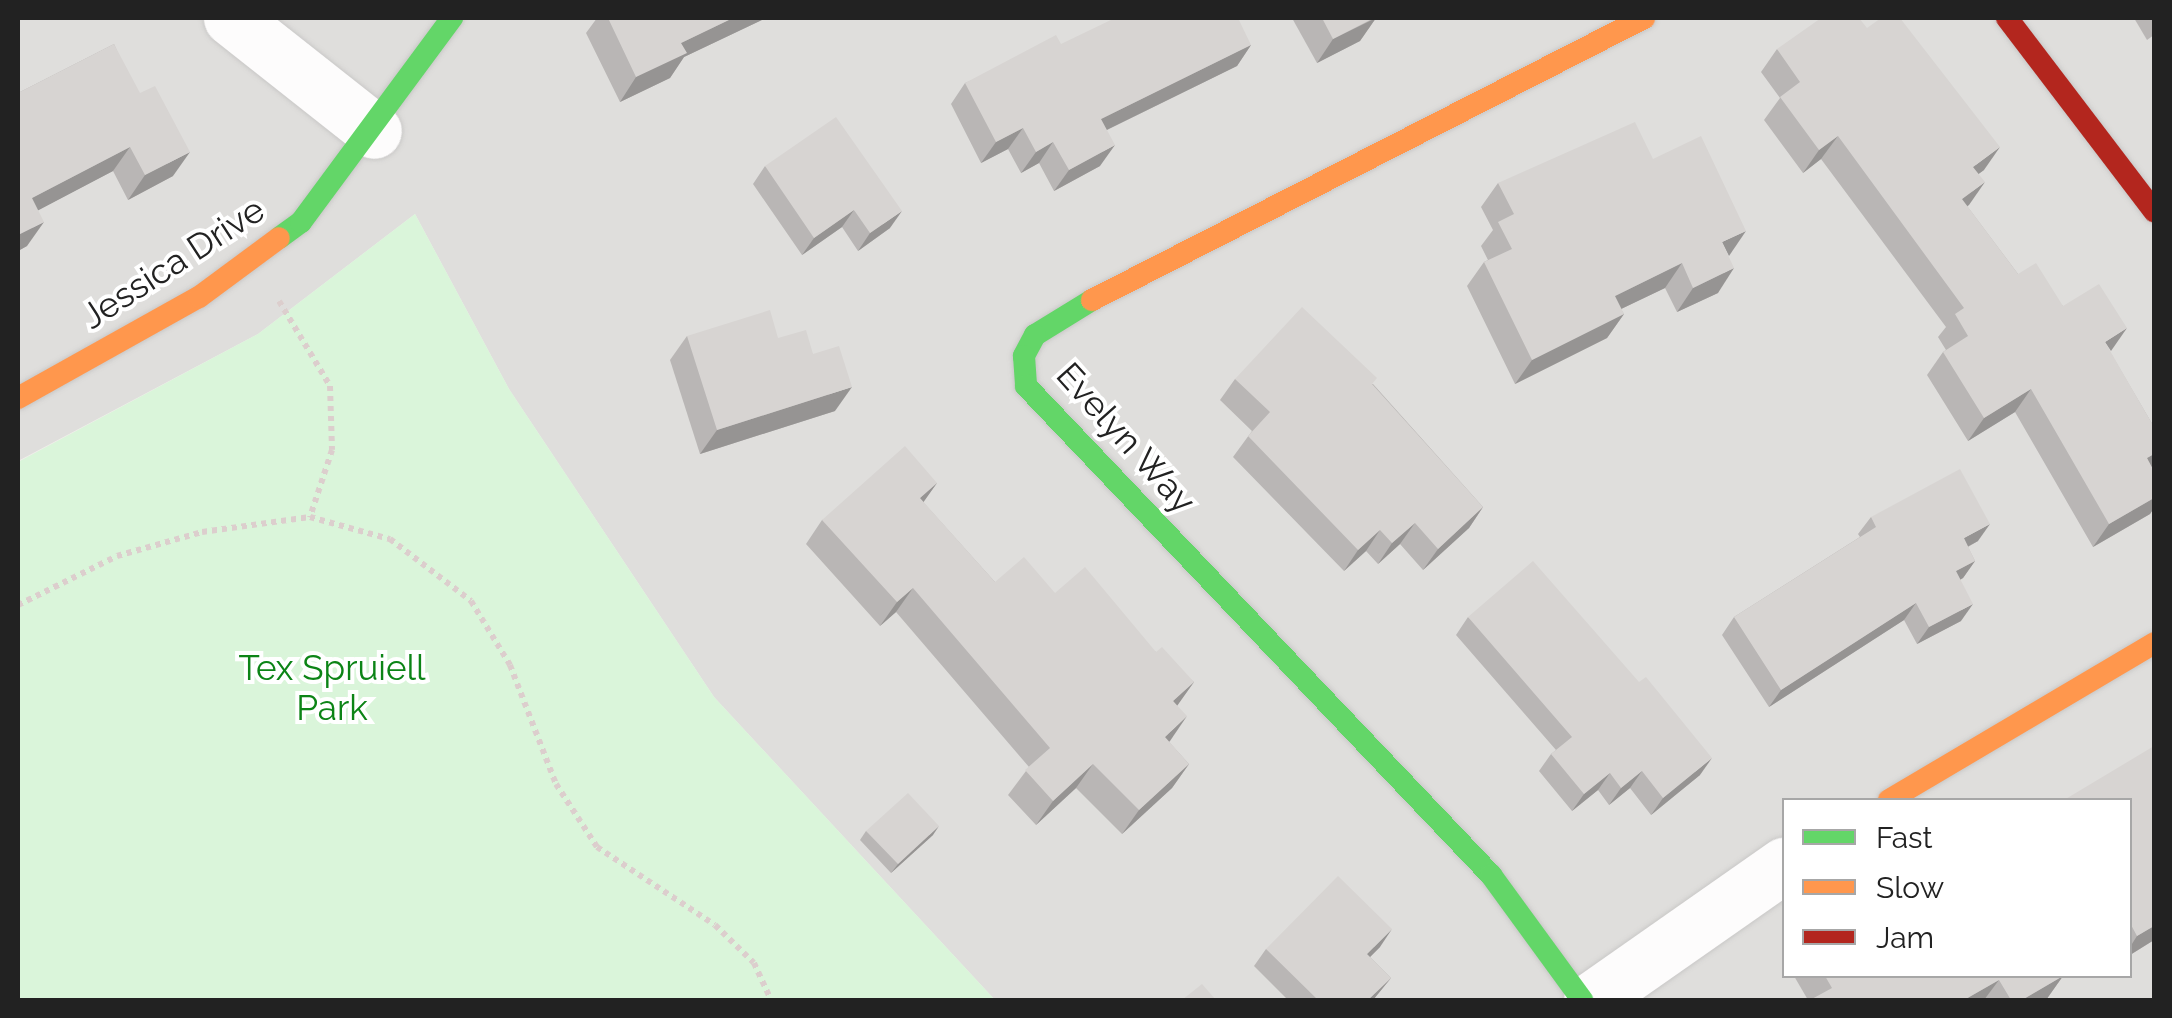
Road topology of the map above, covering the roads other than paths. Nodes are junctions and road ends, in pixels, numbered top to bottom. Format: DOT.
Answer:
graph roads {
  1 [pos="231,18"];
  2 [pos="452,18"];
  3 [pos="1644,18"];
  4 [pos="2007,18"];
  5 [pos="374,131"];
  6 [pos="2154,211"];
  7 [pos="18,398"];
  8 [pos="2154,643"];
  9 [pos="1891,798"];
  10 [pos="1782,866"];
  11 [pos="1582,1000"];
  12 [pos="1591,1000"];
  1 -- 5 [label="street"];
  2 -- 5 [label="street, Jessica Drive"];
  3 -- 11 [label="street, Evelyn Way"];
  4 -- 6 [label="street"];
  5 -- 7 [label="street, Jessica Drive"];
  8 -- 9 [label="street"];
  10 -- 12 [label="street"];
}
